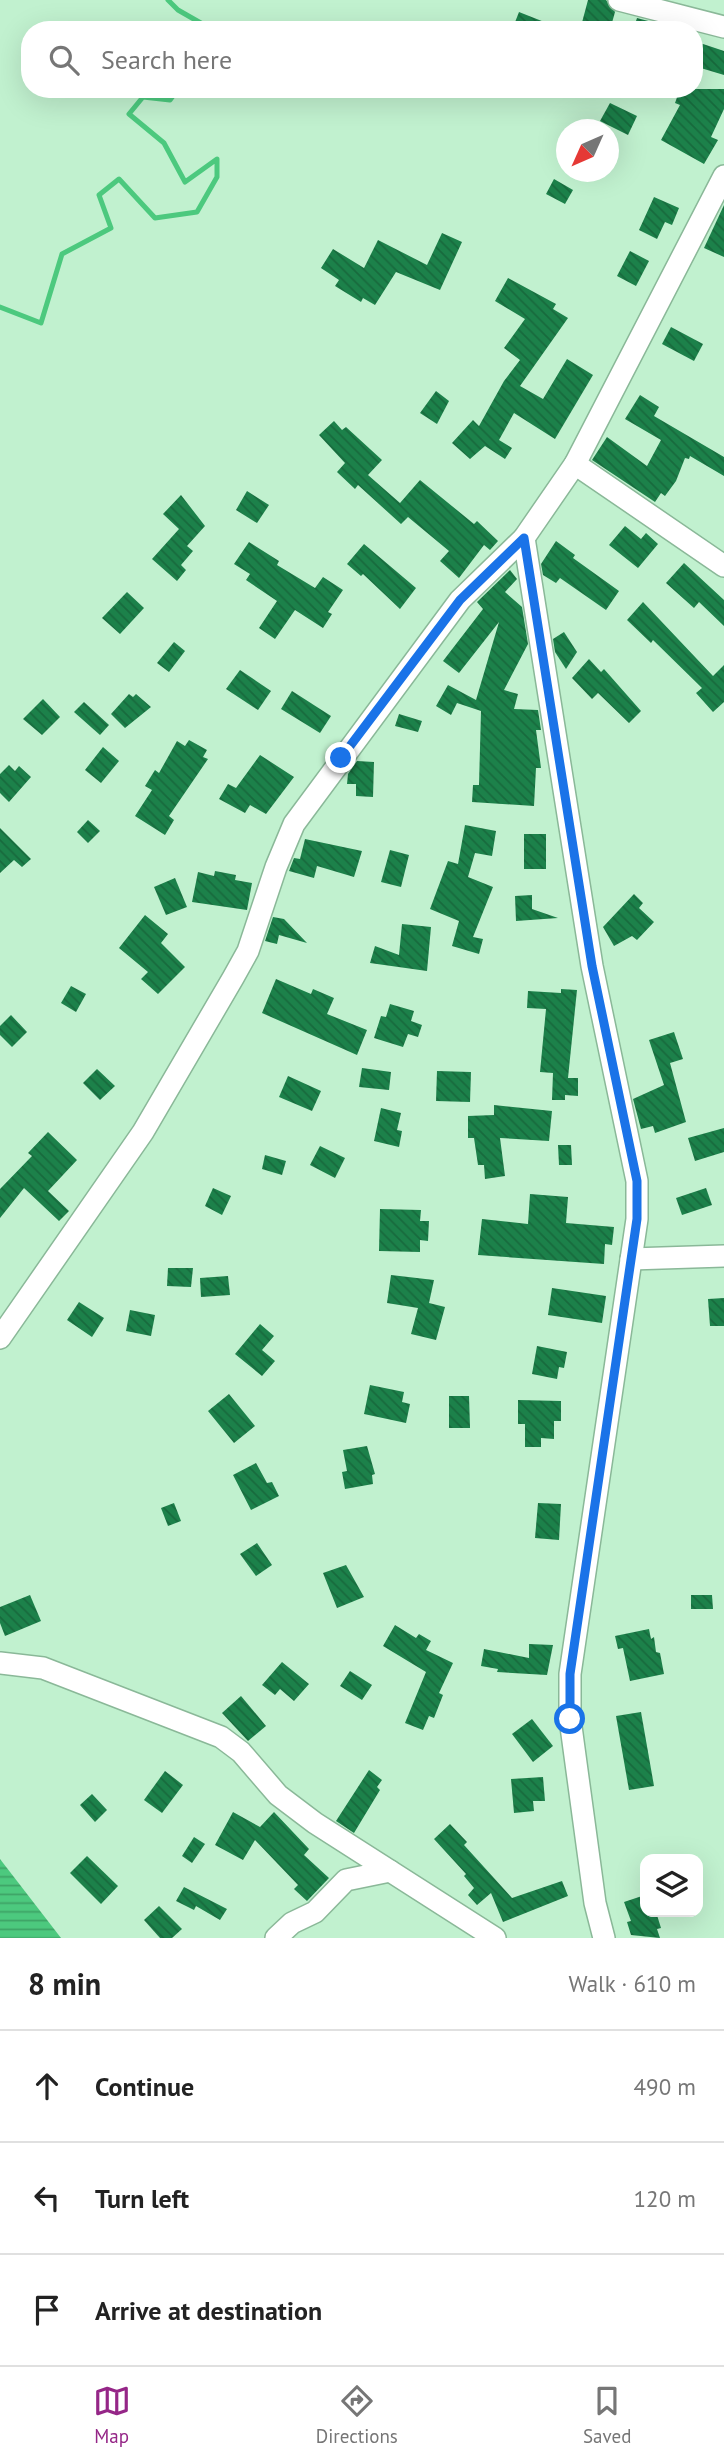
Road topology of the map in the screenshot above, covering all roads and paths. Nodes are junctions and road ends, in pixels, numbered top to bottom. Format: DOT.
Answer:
graph roads {
  1 [pos="619,0"];
  2 [pos="701,21"];
  3 [pos="703,22"];
  4 [pos="724,27"];
  5 [pos="724,176"];
  6 [pos="575,464"];
  7 [pos="524,538"];
  8 [pos="724,566"];
  9 [pos="724,1256"];
  10 [pos="631,1259"];
  11 [pos="0,1338"];
  12 [pos="0,1663"];
  13 [pos="390,1871"];
  14 [pos="276,1938"];
  15 [pos="495,1938"];
  16 [pos="604,1938"];
  1 -- 2 [label="street"];
  3 -- 4 [label="street"];
  5 -- 6 [label="street"];
  6 -- 7 [label="street"];
  6 -- 8 [label="street"];
  7 -- 10 [label="street"];
  7 -- 11 [label="street"];
  9 -- 10 [label="street"];
  10 -- 16 [label="street"];
  12 -- 13 [label="street"];
  13 -- 14 [label="street"];
  13 -- 15 [label="street"];
}
